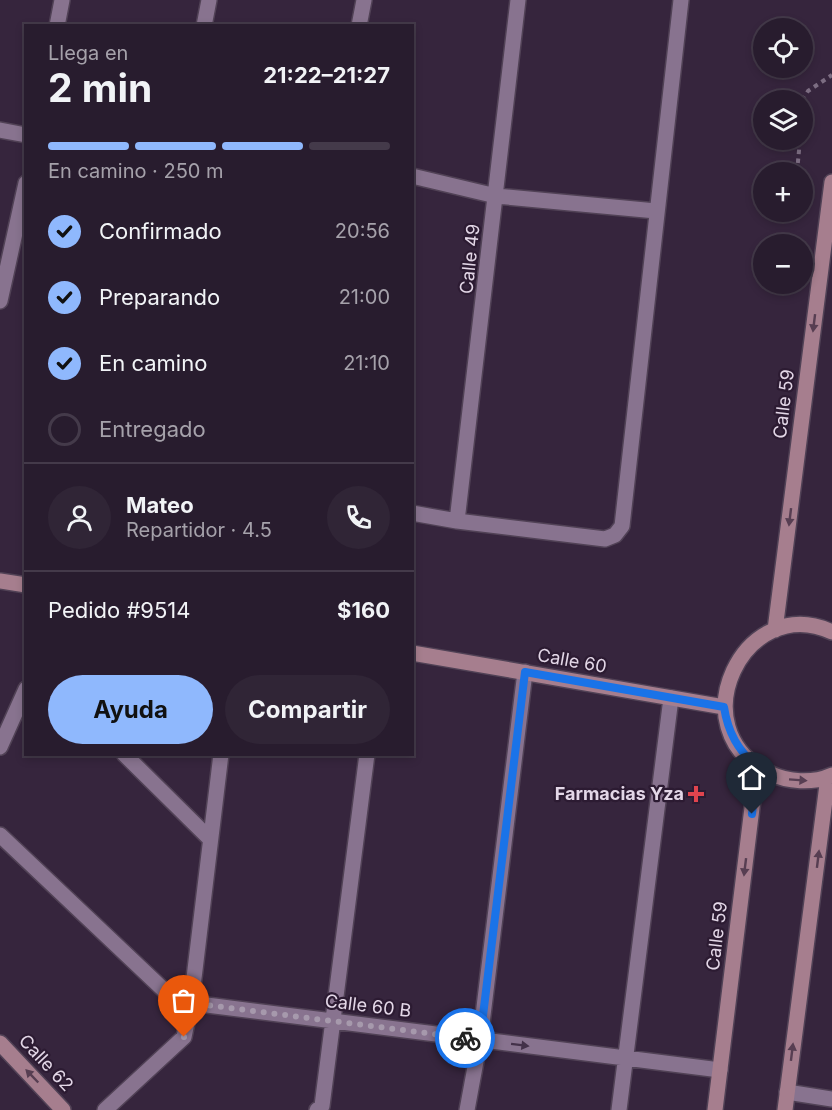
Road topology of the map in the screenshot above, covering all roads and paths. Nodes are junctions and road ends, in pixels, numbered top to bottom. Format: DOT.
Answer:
graph roads {
  1 [pos="62,0"];
  2 [pos="209,0"];
  3 [pos="364,0"];
  4 [pos="519,0"];
  5 [pos="681,0"];
  6 [pos="57,24"];
  7 [pos="204,24"];
  8 [pos="359,24"];
  9 [pos="832,75"];
  10 [pos="809,90"];
  11 [pos="0,130"];
  12 [pos="24,135"];
  13 [pos="414,176"];
  14 [pos="832,182"];
  15 [pos="24,192"];
  16 [pos="496,196"];
  17 [pos="656,212"];
  18 [pos="0,301"];
  19 [pos="414,513"];
  20 [pos="457,521"];
  21 [pos="0,581"];
  22 [pos="24,585"];
  23 [pos="775,630"];
  24 [pos="832,632"];
  25 [pos="414,652"];
  26 [pos="525,672"];
  27 [pos="24,693"];
  28 [pos="671,698"];
  29 [pos="724,707"];
  30 [pos="0,747"];
  31 [pos="126,756"];
  32 [pos="221,756"];
  33 [pos="367,756"];
  34 [pos="757,767"];
  35 [pos="830,776"];
  36 [pos="0,835"];
  37 [pos="210,838"];
  38 [pos="191,1003"];
  39 [pos="333,1021"];
  40 [pos="480,1040"];
  41 [pos="0,1043"];
  42 [pos="626,1058"];
  43 [pos="720,1070"];
  44 [pos="787,1092"];
  45 [pos="832,1099"];
  46 [pos="63,1110"];
  47 [pos="105,1110"];
  48 [pos="317,1110"];
  49 [pos="467,1110"];
  50 [pos="619,1110"];
  51 [pos="715,1110"];
  52 [pos="785,1110"];
  1 -- 6 [label="street"];
  2 -- 7 [label="street"];
  3 -- 8 [label="street"];
  4 -- 16 [label="street, Calle 49"];
  5 -- 17 [label="street"];
  9 -- 10 [label="path"];
  11 -- 12 [label="street"];
  13 -- 16 [label="street"];
  14 -- 23 [label="main road, Calle 59, one-way"];
  15 -- 18 [label="street"];
  16 -- 17 [label="street"];
  16 -- 20 [label="street, Calle 49"];
  17 -- 20 [label="street"];
  19 -- 20 [label="street"];
  21 -- 22 [label="main road"];
  23 -- 24 [label="main road"];
  23 -- 29 [label="main road"];
  25 -- 26 [label="main road, Calle 60"];
  26 -- 28 [label="main road, Calle 60"];
  26 -- 40 [label="street"];
  27 -- 30 [label="street"];
  28 -- 29 [label="main road, Calle 60"];
  28 -- 42 [label="street"];
  29 -- 34 [label="main road"];
  31 -- 37 [label="street"];
  32 -- 37 [label="street"];
  33 -- 39 [label="street"];
  34 -- 35 [label="main road, one-way"];
  34 -- 43 [label="main road, Calle 59, one-way"];
  44 -- 35 [label="main road, one-way"];
  36 -- 38 [label="street, Calle 60 B"];
  37 -- 38 [label="street"];
  38 -- 39 [label="street, Calle 60 B"];
  38 -- 47 [label="street"];
  39 -- 40 [label="street, Calle 60 B"];
  39 -- 48 [label="street"];
  40 -- 42 [label="street, Calle 60 B, one-way"];
  40 -- 49 [label="street"];
  46 -- 41 [label="main road, Calle 62, one-way"];
  42 -- 43 [label="street, Calle 60 B"];
  42 -- 50 [label="street"];
  43 -- 51 [label="main road, Calle 59"];
  44 -- 45 [label="street"];
  44 -- 52 [label="main road"];
}
